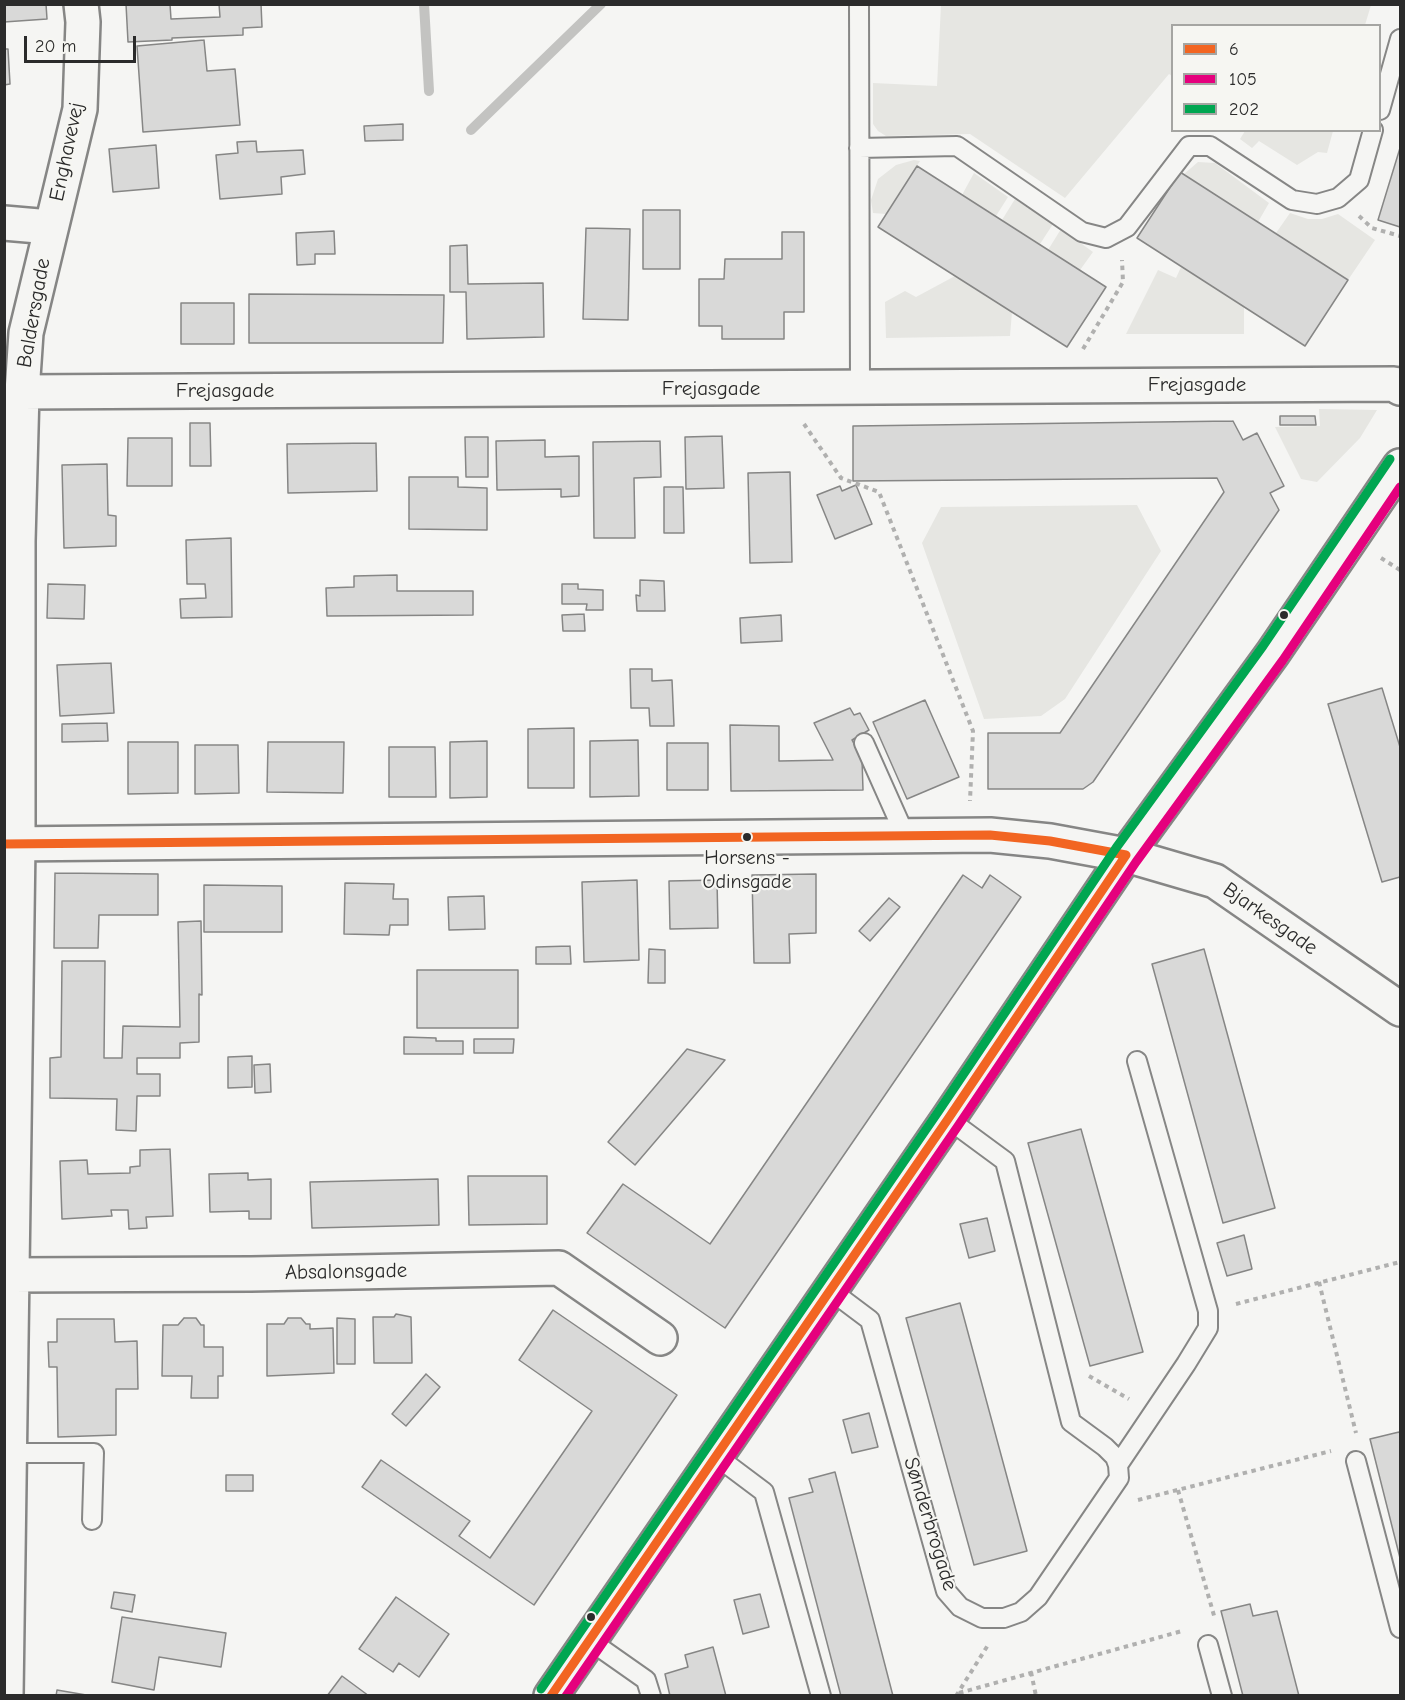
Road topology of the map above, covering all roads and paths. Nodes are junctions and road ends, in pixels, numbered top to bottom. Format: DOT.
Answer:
graph roads {
  1 [pos="81,4"];
  2 [pos="859,4"];
  3 [pos="1401,39"];
  4 [pos="1381,107"];
  5 [pos="1373,132"];
  6 [pos="859,148"];
  7 [pos="1338,198"];
  8 [pos="4,223"];
  9 [pos="50,227"];
  10 [pos="1401,236"];
  11 [pos="1106,238"];
  12 [pos="1081,386"];
  13 [pos="797,388"];
  14 [pos="860,388"];
  15 [pos="1401,388"];
  16 [pos="21,392"];
  17 [pos="1401,466"];
  18 [pos="864,743"];
  19 [pos="969,835"];
  20 [pos="905,836"];
  21 [pos="11,844"];
  22 [pos="1126,855"];
  23 [pos="1401,1009"];
  24 [pos="1137,1061"];
  25 [pos="948,1119"];
  26 [pos="1401,1262"];
  27 [pos="10,1275"];
  28 [pos="1318,1282"];
  29 [pos="830,1290"];
  30 [pos="1208,1311"];
  31 [pos="660,1338"];
  32 [pos="1084,1373"];
  33 [pos="1132,1401"];
  34 [pos="8,1453"];
  35 [pos="1354,1453"];
  36 [pos="716,1456"];
  37 [pos="1118,1465"];
  38 [pos="1178,1490"];
  39 [pos="1104,1499"];
  40 [pos="92,1521"];
  41 [pos="993,1618"];
  42 [pos="1204,1625"];
  43 [pos="1401,1628"];
  44 [pos="590,1640"];
  45 [pos="1208,1645"];
  46 [pos="1031,1672"];
  47 [pos="957,1694"];
  48 [pos="6,1695"];
  49 [pos="551,1695"];
  50 [pos="651,1695"];
  51 [pos="821,1695"];
  52 [pos="1036,1695"];
  53 [pos="1222,1695"];
  1 -- 9 [label="street, Enghavevej"];
  2 -- 6 [label="lane"];
  3 -- 4 [label="lane"];
  5 -- 7 [label="lane"];
  6 -- 11 [label="lane"];
  6 -- 14 [label="lane"];
  7 -- 10 [label="path"];
  7 -- 11 [label="lane"];
  8 -- 9 [label="street"];
  9 -- 16 [label="street, Baldersgade"];
  11 -- 12 [label="path"];
  12 -- 14 [label="street, Frejasgade"];
  12 -- 15 [label="street, Frejasgade"];
  13 -- 14 [label="street, Frejasgade"];
  13 -- 16 [label="street, Frejasgade"];
  13 -- 19 [label="path"];
  16 -- 21 [label="street, Baldersgade"];
  17 -- 22 [label="street"];
  18 -- 20 [label="lane"];
  19 -- 20 [label="street, Bjarkesgade"];
  19 -- 22 [label="street, Bjarkesgade"];
  20 -- 21 [label="street, Bjarkesgade"];
  21 -- 27 [label="street, Baldersgade"];
  22 -- 23 [label="street, Bjarkesgade"];
  22 -- 25 [label="street"];
  24 -- 30 [label="lane"];
  25 -- 29 [label="street"];
  25 -- 37 [label="lane"];
  26 -- 28 [label="path"];
  27 -- 31 [label="street, Absalonsgade"];
  27 -- 34 [label="street, Baldersgade"];
  28 -- 30 [label="path"];
  28 -- 35 [label="path"];
  29 -- 36 [label="street"];
  29 -- 41 [label="lane, Sønderbrogade"];
  30 -- 37 [label="lane"];
  32 -- 33 [label="path"];
  34 -- 40 [label="lane"];
  34 -- 48 [label="street, Baldersgade"];
  35 -- 38 [label="path"];
  35 -- 43 [label="lane"];
  36 -- 44 [label="street"];
  36 -- 51 [label="lane"];
  37 -- 39 [label="lane"];
  38 -- 39 [label="path"];
  38 -- 42 [label="path"];
  39 -- 41 [label="lane"];
  41 -- 47 [label="path"];
  42 -- 45 [label="path"];
  42 -- 46 [label="path"];
  44 -- 49 [label="street"];
  44 -- 50 [label="lane"];
  45 -- 53 [label="lane"];
  46 -- 47 [label="path"];
  46 -- 52 [label="path"];
}
